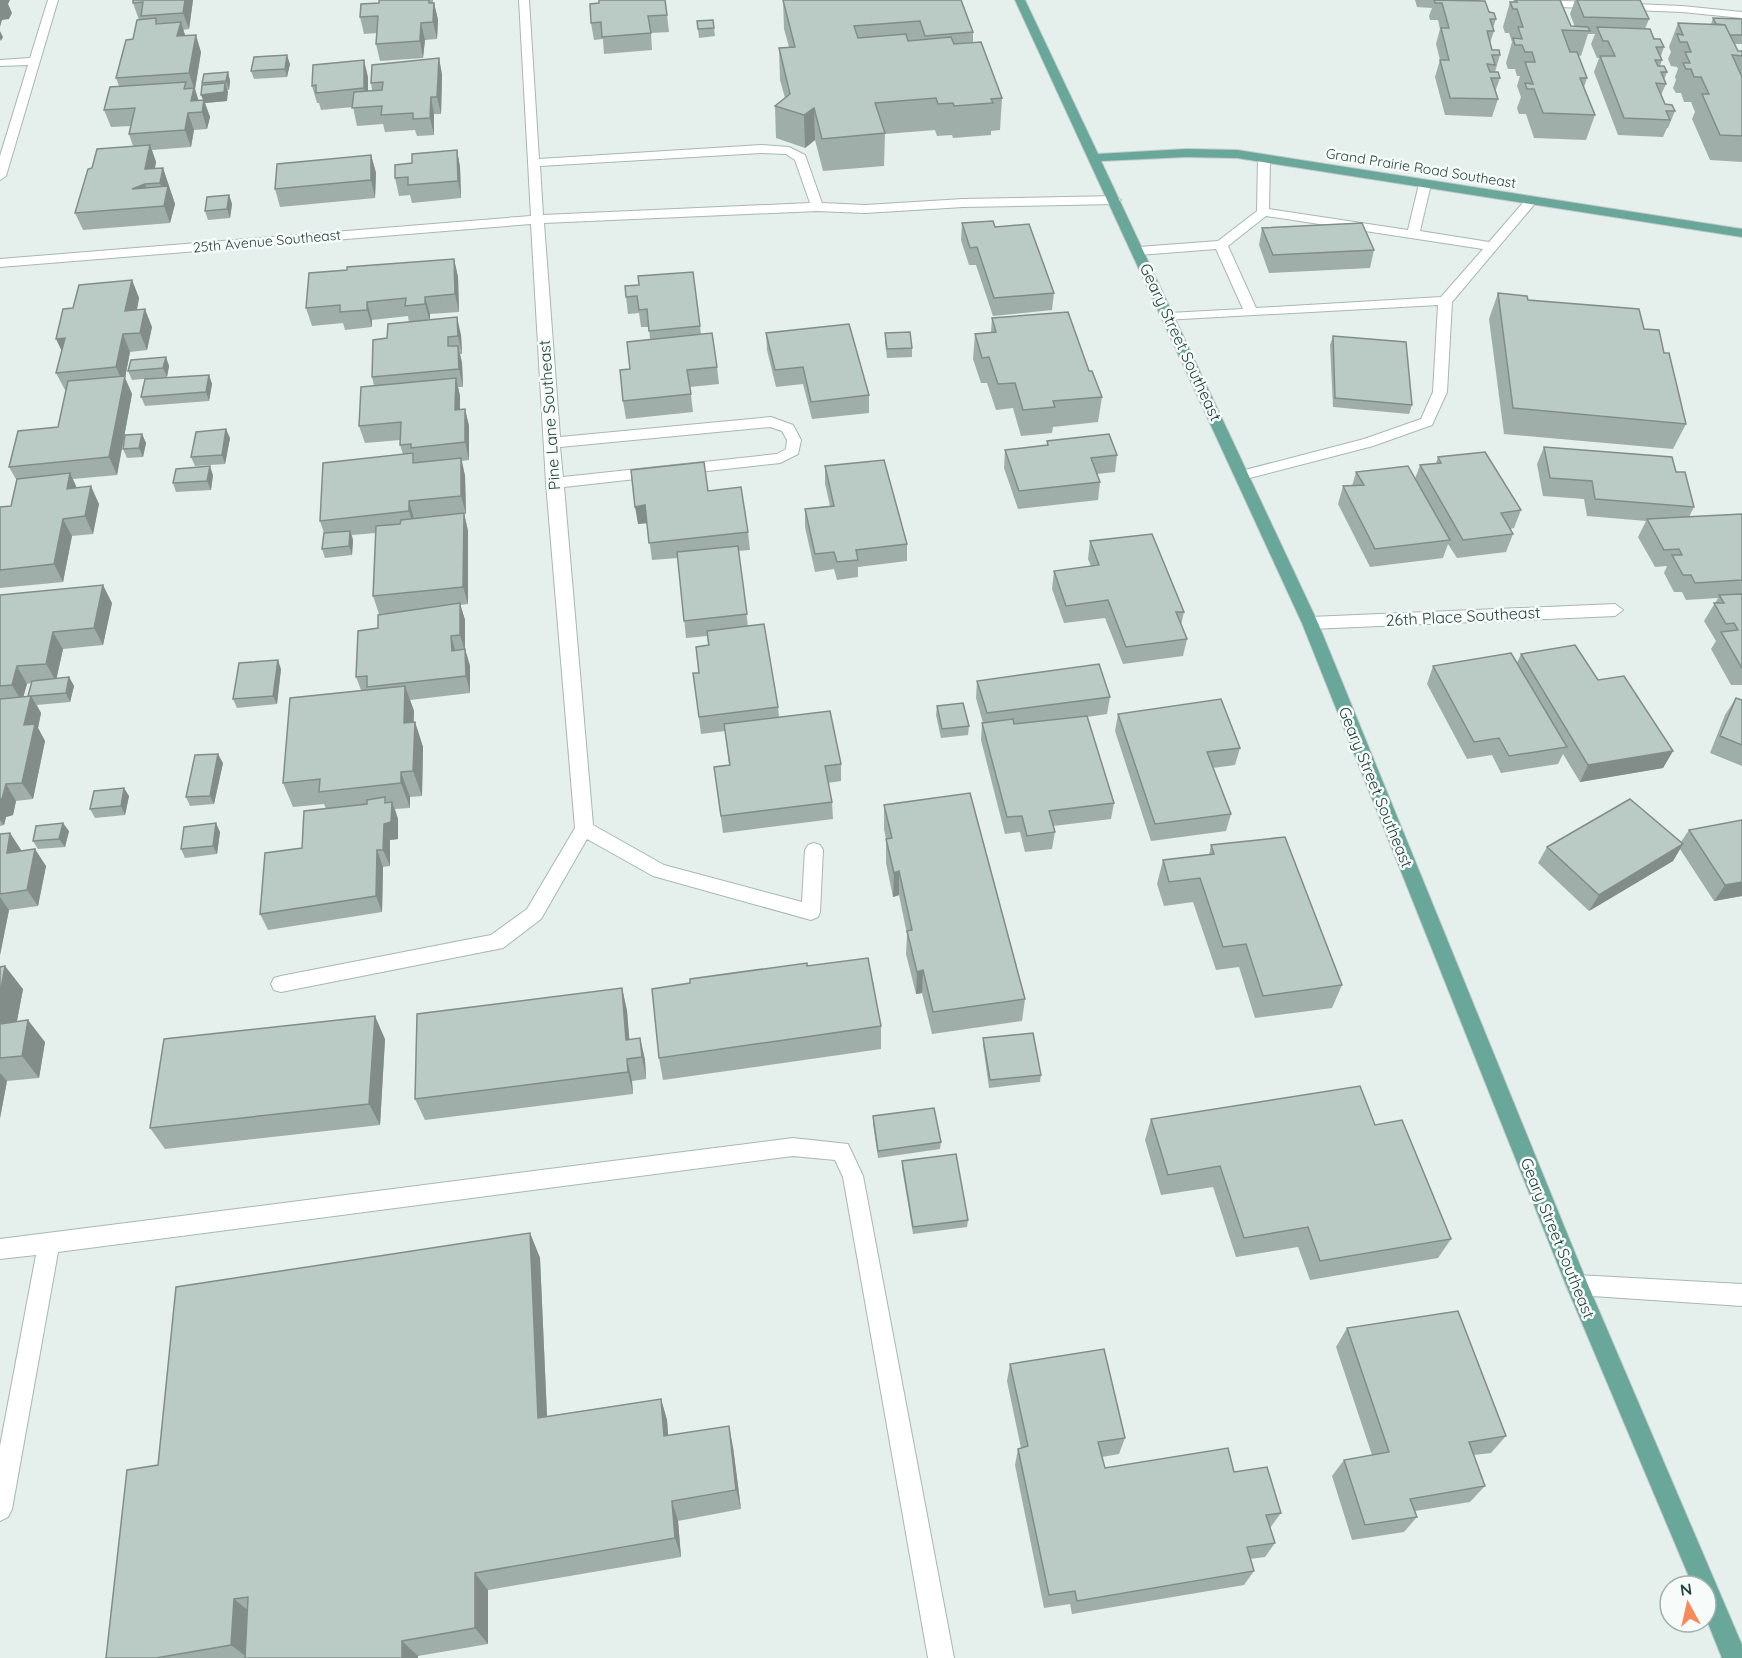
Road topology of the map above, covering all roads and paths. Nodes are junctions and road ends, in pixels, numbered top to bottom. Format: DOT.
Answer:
graph roads {
  1 [pos="53,0"];
  2 [pos="524,0"];
  3 [pos="1020,0"];
  4 [pos="1546,0"];
  5 [pos="1742,15"];
  6 [pos="35,61"];
  7 [pos="0,63"];
  8 [pos="1095,158"];
  9 [pos="1264,159"];
  10 [pos="532,163"];
  11 [pos="0,176"];
  12 [pos="1425,184"];
  13 [pos="1115,200"];
  14 [pos="1532,200"];
  15 [pos="817,207"];
  16 [pos="1263,212"];
  17 [pos="535,220"];
  18 [pos="1742,233"];
  19 [pos="1413,234"];
  20 [pos="1221,245"];
  21 [pos="1492,246"];
  22 [pos="1138,251"];
  23 [pos="0,263"];
  24 [pos="1445,301"];
  25 [pos="1252,313"];
  26 [pos="1169,317"];
  27 [pos="551,442"];
  28 [pos="1242,475"];
  29 [pos="554,483"];
  30 [pos="1616,610"];
  31 [pos="1310,623"];
  32 [pos="584,829"];
  33 [pos="814,850"];
  34 [pos="281,984"];
  35 [pos="49,1243"];
  36 [pos="0,1249"];
  37 [pos="1577,1285"];
  38 [pos="1742,1295"];
  39 [pos="0,1509"];
  40 [pos="1699,1574"];
  41 [pos="1718,1618"];
  42 [pos="941,1658"];
  43 [pos="1735,1658"];
  1 -- 6 [label="street"];
  2 -- 10 [label="street, Pine Lane Southeast"];
  3 -- 8 [label="main road, Geary Street Southeast"];
  4 -- 5 [label="street"];
  6 -- 7 [label="street"];
  6 -- 11 [label="street"];
  8 -- 9 [label="main road, Grand Prairie Road Southeast"];
  8 -- 13 [label="main road, Geary Street Southeast"];
  9 -- 12 [label="main road, Grand Prairie Road Southeast"];
  9 -- 16 [label="street"];
  10 -- 15 [label="street"];
  10 -- 17 [label="street, Pine Lane Southeast"];
  12 -- 14 [label="main road, Grand Prairie Road Southeast"];
  12 -- 19 [label="street"];
  13 -- 15 [label="street, 25th Avenue Southeast"];
  13 -- 22 [label="main road, Geary Street Southeast"];
  14 -- 18 [label="main road, Grand Prairie Road Southeast"];
  14 -- 21 [label="street"];
  15 -- 17 [label="street, 25th Avenue Southeast"];
  16 -- 19 [label="street"];
  16 -- 20 [label="street"];
  17 -- 23 [label="street, 25th Avenue Southeast"];
  17 -- 27 [label="street, Pine Lane Southeast"];
  19 -- 21 [label="street"];
  20 -- 22 [label="street"];
  20 -- 25 [label="street"];
  21 -- 24 [label="street"];
  22 -- 26 [label="main road, Geary Street Southeast"];
  24 -- 25 [label="street"];
  24 -- 28 [label="street"];
  25 -- 26 [label="street"];
  26 -- 28 [label="main road, Geary Street Southeast"];
  27 -- 29 [label="street, Pine Lane Southeast"];
  27 -- 29 [label="street"];
  28 -- 31 [label="main road, Geary Street Southeast"];
  29 -- 32 [label="street, Pine Lane Southeast"];
  30 -- 31 [label="street, 26th Place Southeast"];
  31 -- 37 [label="main road, Geary Street Southeast"];
  32 -- 33 [label="street"];
  32 -- 34 [label="street"];
  35 -- 36 [label="street"];
  35 -- 39 [label="street"];
  35 -- 42 [label="street"];
  37 -- 38 [label="street"];
  37 -- 40 [label="main road, Geary Street Southeast"];
  41 -- 43 [label="main road, Geary Street Southeast"];
}
